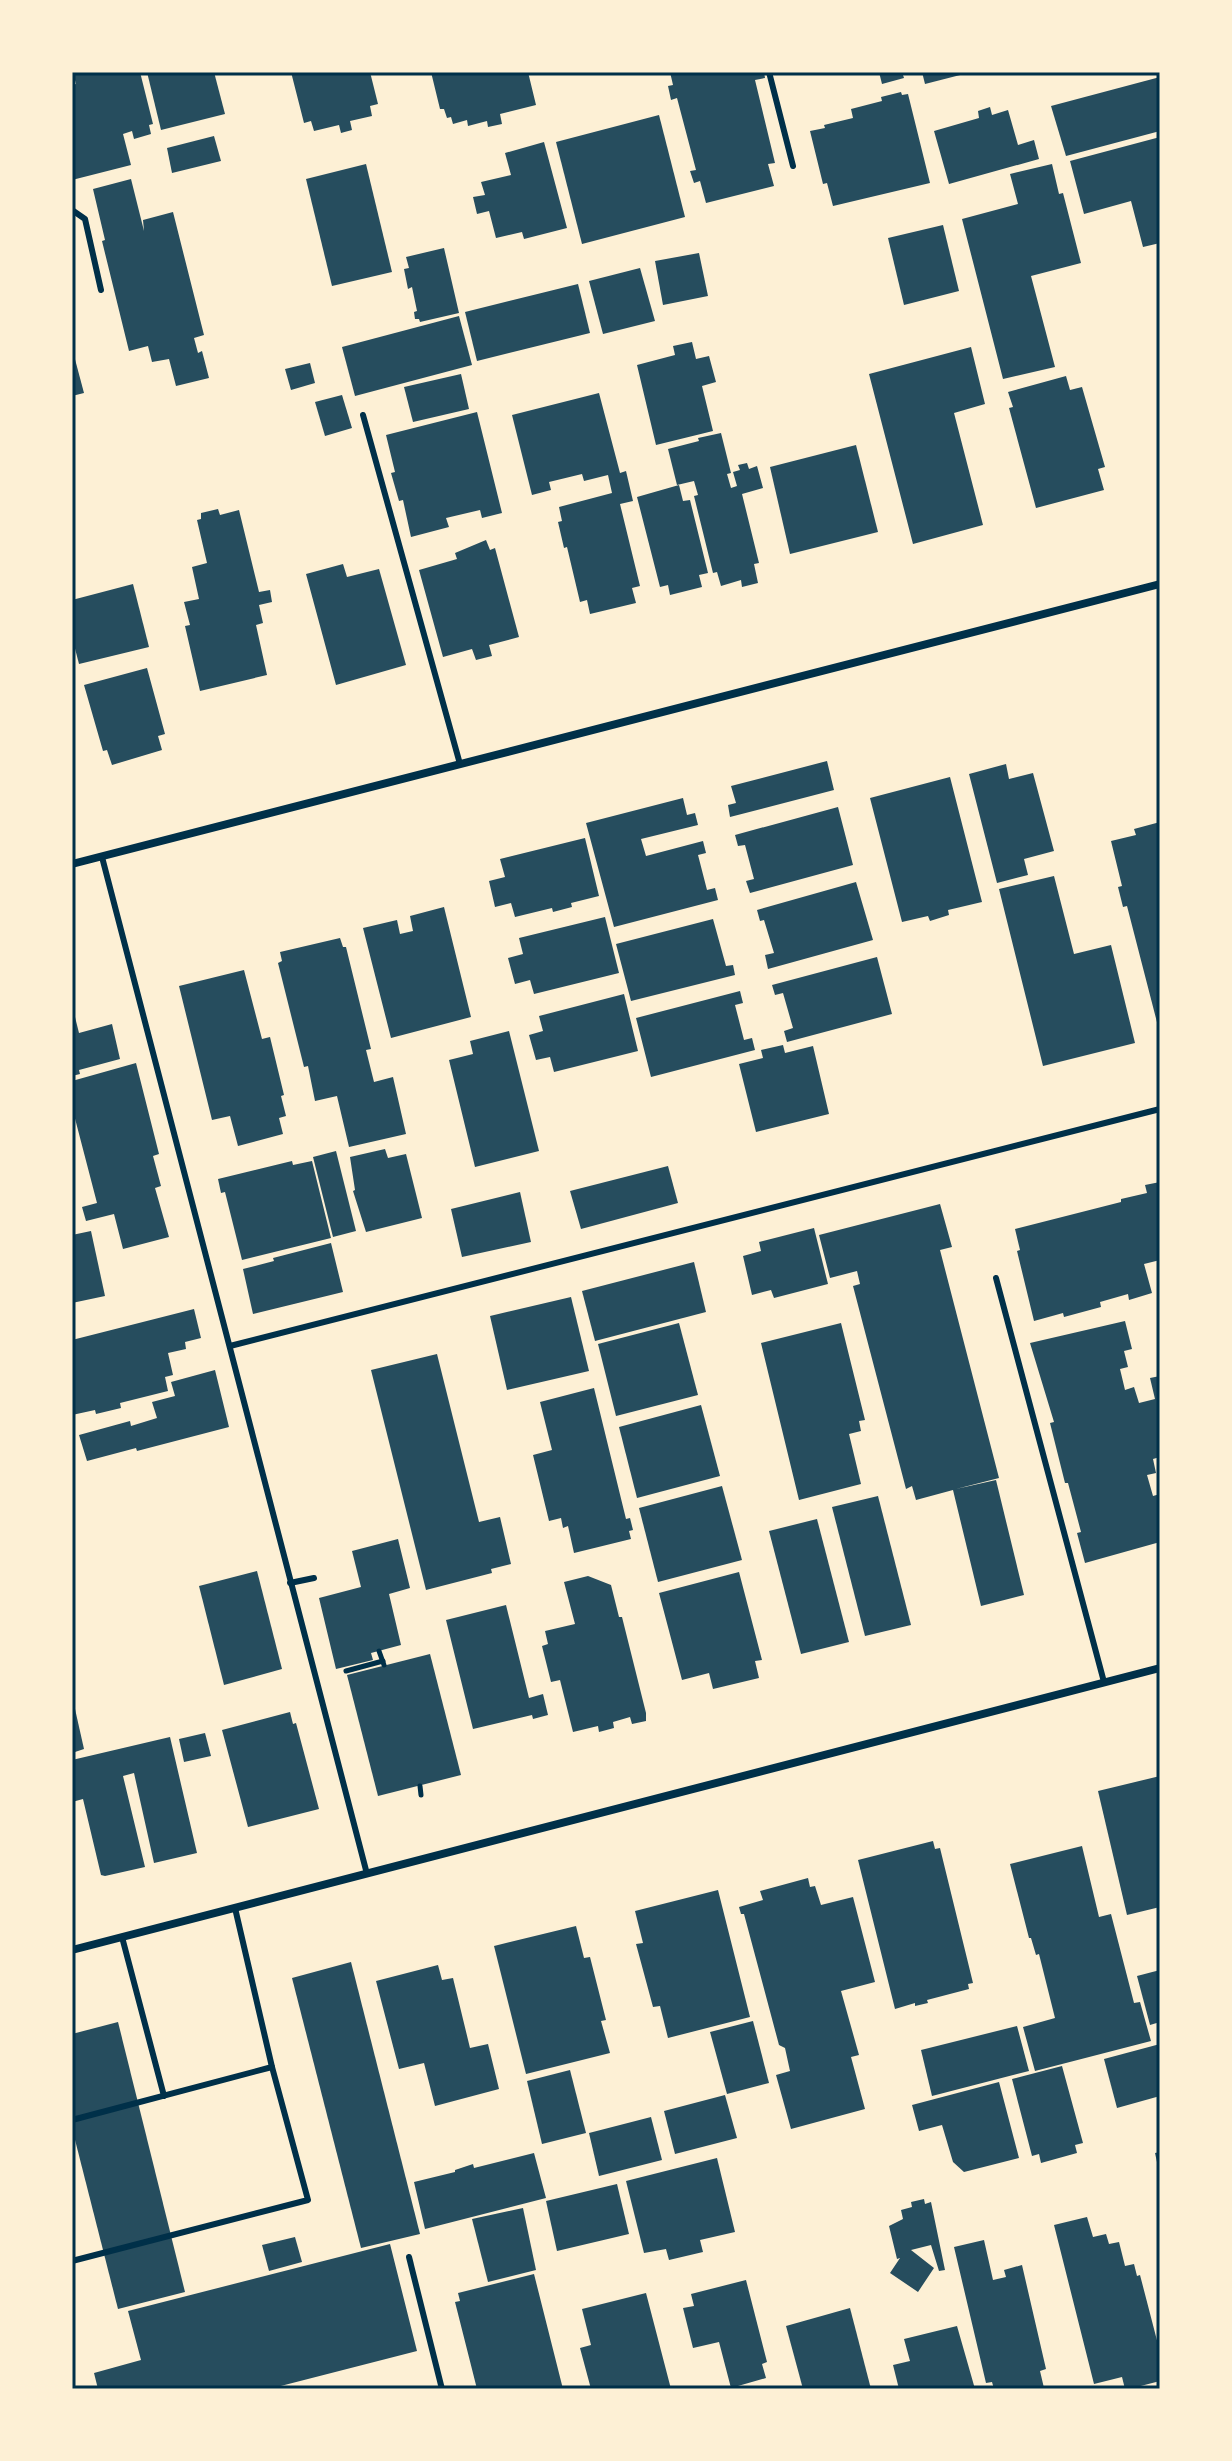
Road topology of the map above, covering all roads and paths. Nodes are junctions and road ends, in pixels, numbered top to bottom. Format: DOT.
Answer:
graph roads {
  1 [pos="769,72"];
  2 [pos="793,166"];
  3 [pos="72,210"];
  4 [pos="101,290"];
  5 [pos="363,415"];
  6 [pos="1160,584"];
  7 [pos="460,764"];
  8 [pos="102,857"];
  9 [pos="72,864"];
  10 [pos="1160,1109"];
  11 [pos="996,1278"];
  12 [pos="230,1346"];
  13 [pos="314,1578"];
  14 [pos="290,1583"];
  15 [pos="379,1651"];
  16 [pos="1160,1668"];
  17 [pos="337,1673"];
  18 [pos="1104,1682"];
  19 [pos="420,1786"];
  20 [pos="421,1795"];
  21 [pos="367,1874"];
  22 [pos="235,1908"];
  23 [pos="122,1937"];
  24 [pos="72,1950"];
  25 [pos="272,2067"];
  26 [pos="164,2096"];
  27 [pos="72,2120"];
  28 [pos="409,2257"];
  29 [pos="72,2261"];
  30 [pos="442,2389"];
  1 -- 2 [label="lane"];
  3 -- 4 [label="lane"];
  5 -- 7 [label="lane"];
  6 -- 7 [label="street"];
  7 -- 8 [label="street"];
  8 -- 9 [label="street"];
  8 -- 12 [label="lane"];
  10 -- 12 [label="lane"];
  11 -- 18 [label="lane"];
  12 -- 14 [label="lane"];
  13 -- 14 [label="lane"];
  14 -- 21 [label="lane"];
  15 -- 17 [label="path"];
  16 -- 18 [label="street"];
  18 -- 21 [label="street"];
  19 -- 20 [label="path"];
  21 -- 22 [label="street"];
  22 -- 23 [label="street"];
  22 -- 25 [label="lane"];
  23 -- 24 [label="street"];
  23 -- 26 [label="lane"];
  25 -- 26 [label="lane"];
  25 -- 29 [label="lane"];
  26 -- 27 [label="lane"];
  28 -- 30 [label="lane"];
}
